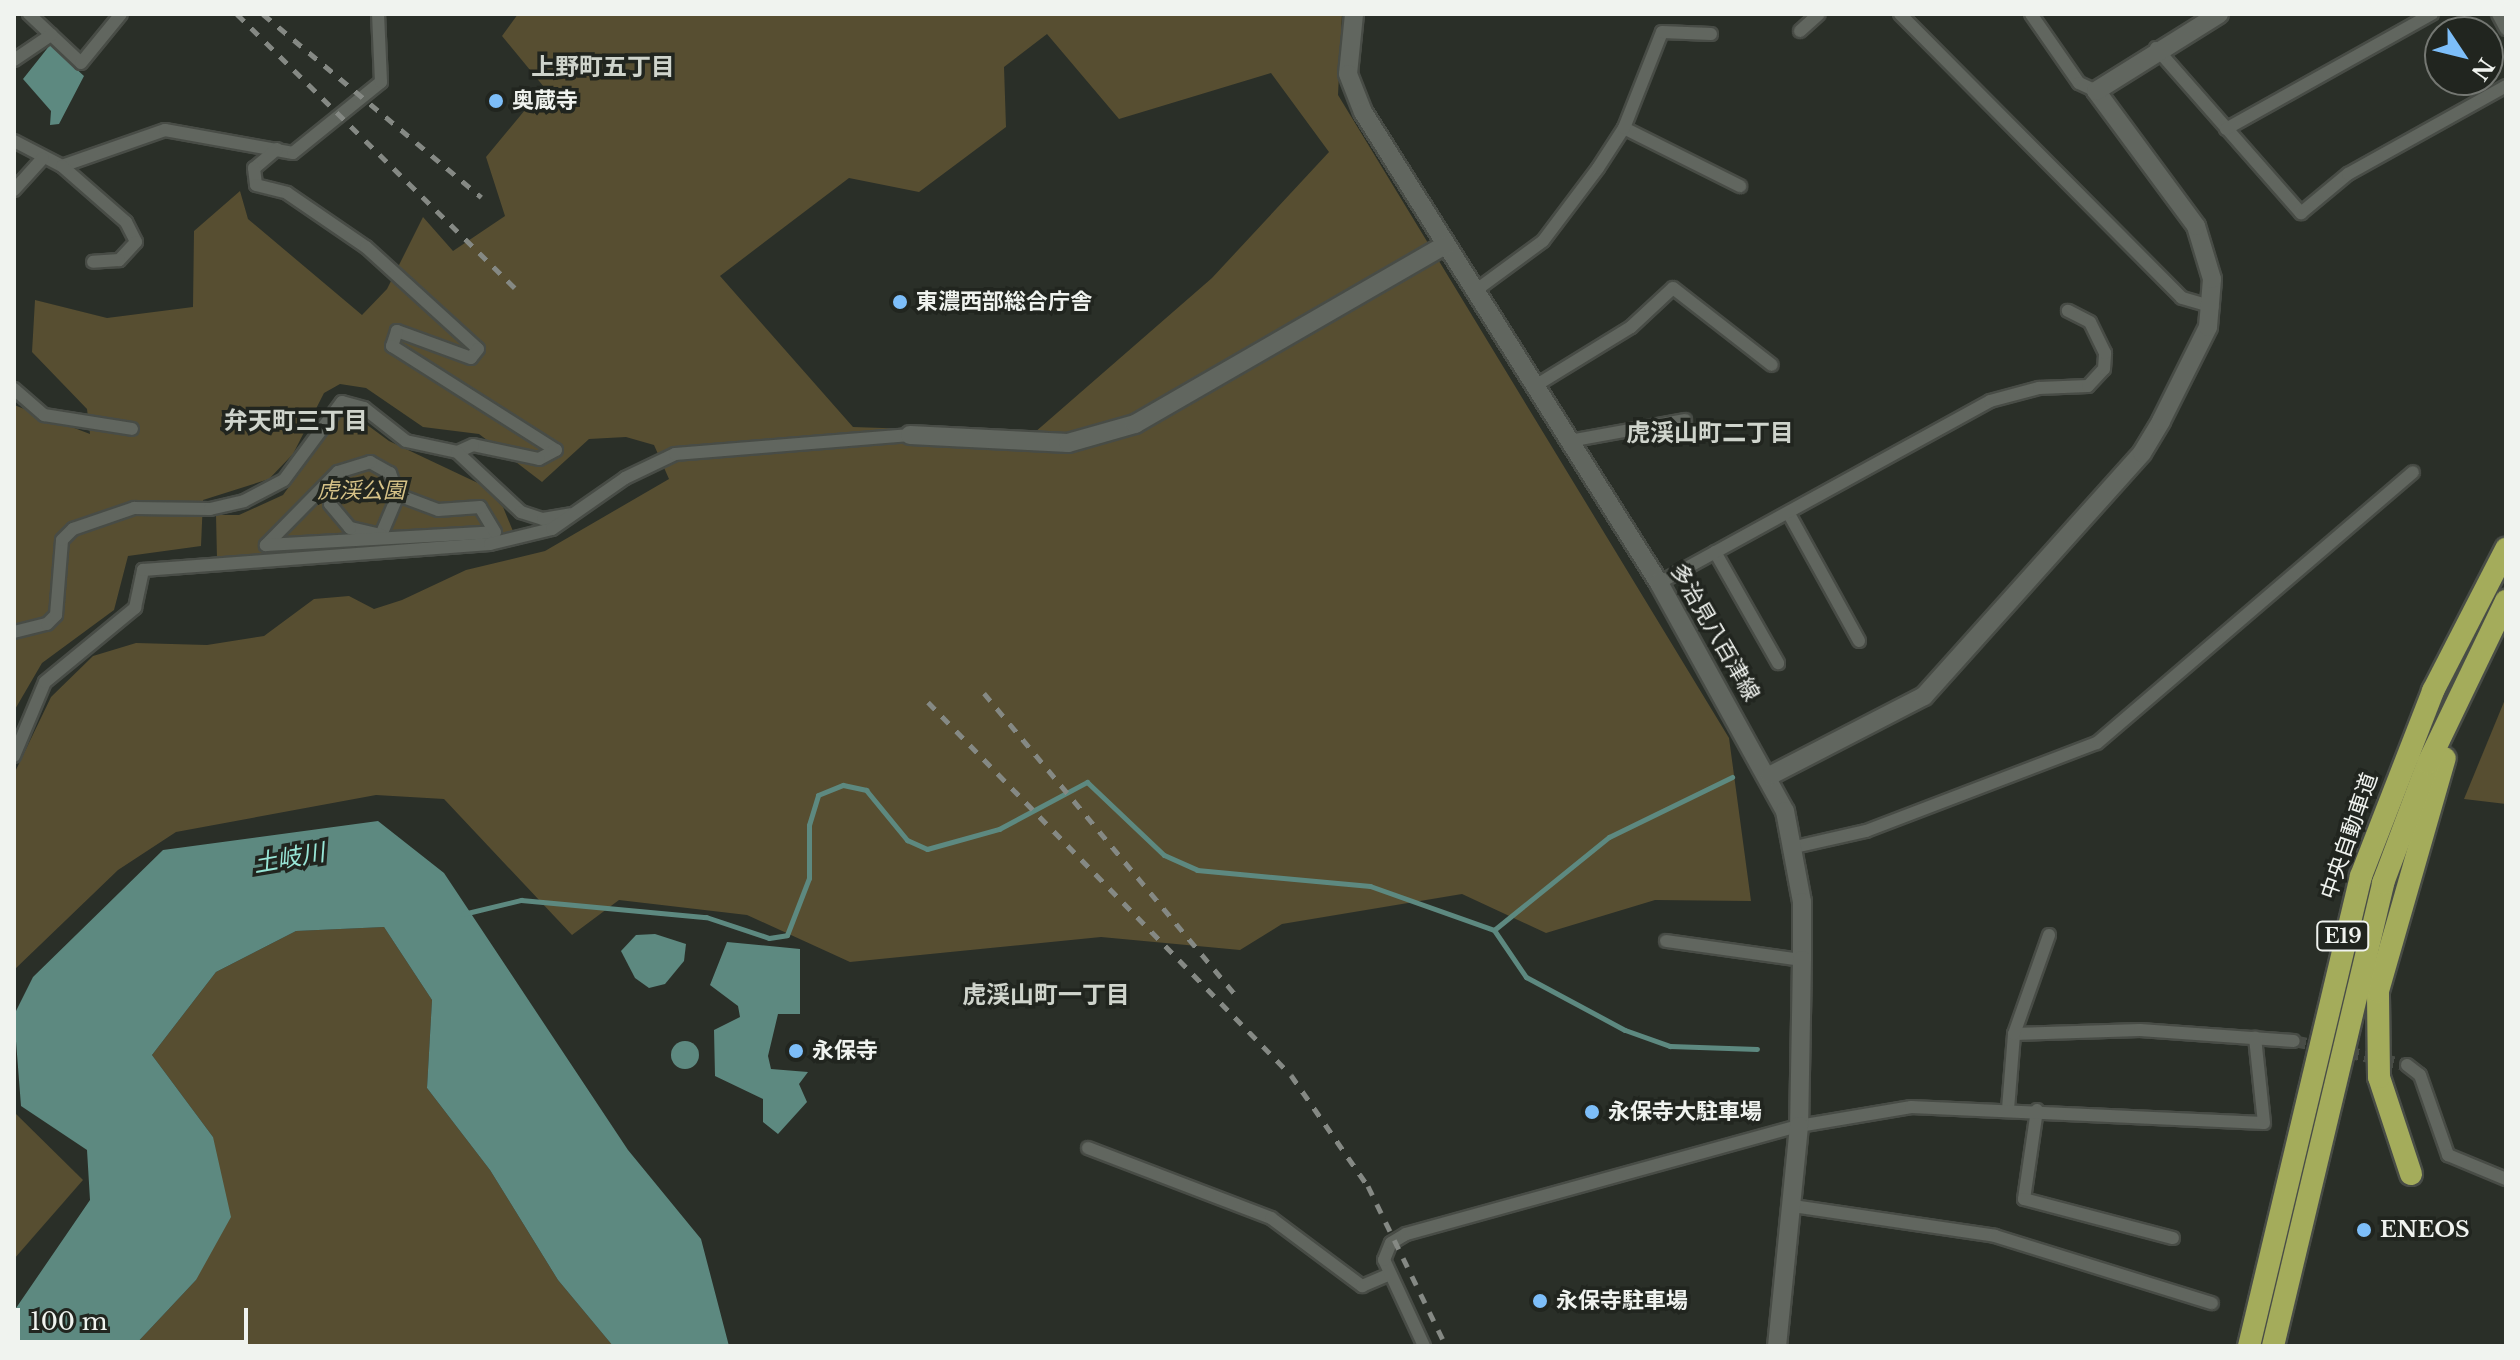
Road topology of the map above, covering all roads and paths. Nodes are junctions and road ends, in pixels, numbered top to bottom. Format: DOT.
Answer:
graph roads {
  1 [pos="29,14"];
  2 [pos="121,14"];
  3 [pos="378,14"];
  4 [pos="1354,14"];
  5 [pos="1819,14"];
  6 [pos="1900,14"];
  7 [pos="2031,14"];
  8 [pos="2219,14"];
  9 [pos="2432,14"];
  10 [pos="2498,14"];
  11 [pos="2506,29"];
  12 [pos="1800,31"];
  13 [pos="1711,34"];
  14 [pos="51,35"];
  15 [pos="2156,48"];
  16 [pos="14,60"];
  17 [pos="2506,86"];
  18 [pos="2096,91"];
  19 [pos="1624,128"];
  20 [pos="2226,129"];
  21 [pos="14,141"];
  22 [pos="277,149"];
  23 [pos="43,158"];
  24 [pos="62,166"];
  25 [pos="1740,186"];
  26 [pos="14,190"];
  27 [pos="1445,245"];
  28 [pos="93,262"];
  29 [pos="1475,291"];
  30 [pos="2213,307"];
  31 [pos="2068,311"];
  32 [pos="1772,365"];
  33 [pos="1535,386"];
  34 [pos="14,389"];
  35 [pos="1685,420"];
  36 [pos="132,429"];
  37 [pos="910,435"];
  38 [pos="1569,441"];
  39 [pos="345,450"];
  40 [pos="457,452"];
  41 [pos="343,469"];
  42 [pos="2413,472"];
  43 [pos="398,495"];
  44 [pos="521,512"];
  45 [pos="577,512"];
  46 [pos="1789,514"];
  47 [pos="376,535"];
  48 [pos="480,538"];
  49 [pos="515,539"];
  50 [pos="266,545"];
  51 [pos="2506,549"];
  52 [pos="371,551"];
  53 [pos="1715,552"];
  54 [pos="259,561"];
  55 [pos="1659,583"];
  56 [pos="2506,601"];
  57 [pos="2506,609"];
  58 [pos="14,632"];
  59 [pos="1859,641"];
  60 [pos="1778,663"];
  61 [pos="14,756"];
  62 [pos="1771,775"];
  63 [pos="1795,847"];
  64 [pos="2049,935"];
  65 [pos="1666,941"];
  66 [pos="1802,960"];
  67 [pos="2014,1034"];
  68 [pos="2255,1037"];
  69 [pos="2294,1041"];
  70 [pos="2407,1065"];
  71 [pos="2008,1109"];
  72 [pos="2037,1110"];
  73 [pos="1799,1126"];
  74 [pos="1088,1148"];
  75 [pos="2411,1174"];
  76 [pos="2506,1179"];
  77 [pos="1793,1206"];
  78 [pos="2173,1238"];
  79 [pos="1388,1275"];
  80 [pos="2212,1303"];
  81 [pos="1424,1346"];
  82 [pos="1777,1346"];
  83 [pos="2249,1346"];
  84 [pos="2273,1346"];
  1 -- 14 [label="street"];
  2 -- 14 [label="street"];
  3 -- 22 [label="street"];
  4 -- 27 [label="street, 多治見八百津線"];
  5 -- 12 [label="street"];
  6 -- 30 [label="street"];
  7 -- 18 [label="street"];
  8 -- 15 [label="street"];
  9 -- 20 [label="street"];
  10 -- 11 [label="street"];
  13 -- 19 [label="street"];
  14 -- 16 [label="street"];
  15 -- 18 [label="street"];
  15 -- 20 [label="street"];
  17 -- 20 [label="street"];
  18 -- 30 [label="street"];
  19 -- 25 [label="street"];
  19 -- 29 [label="street"];
  21 -- 23 [label="street"];
  22 -- 24 [label="street"];
  22 -- 40 [label="street"];
  23 -- 24 [label="street"];
  23 -- 26 [label="street"];
  24 -- 28 [label="street"];
  27 -- 29 [label="street, 多治見八百津線"];
  27 -- 37 [label="street"];
  29 -- 33 [label="street, 多治見八百津線"];
  30 -- 62 [label="street"];
  31 -- 46 [label="street"];
  32 -- 33 [label="street"];
  33 -- 38 [label="street, 多治見八百津線"];
  34 -- 36 [label="street"];
  35 -- 38 [label="street"];
  37 -- 45 [label="street"];
  38 -- 55 [label="street, 多治見八百津線"];
  39 -- 41 [label="street"];
  40 -- 44 [label="street"];
  40 -- 58 [label="street"];
  41 -- 43 [label="street"];
  41 -- 47 [label="street"];
  41 -- 50 [label="street"];
  42 -- 63 [label="street"];
  43 -- 47 [label="street"];
  43 -- 48 [label="street"];
  44 -- 45 [label="street"];
  44 -- 49 [label="street"];
  45 -- 49 [label="street"];
  46 -- 53 [label="street"];
  46 -- 59 [label="street"];
  47 -- 48 [label="street"];
  47 -- 50 [label="street"];
  47 -- 52 [label="street"];
  48 -- 49 [label="street"];
  48 -- 52 [label="street"];
  50 -- 54 [label="street"];
  51 -- 83 [label="highway, 中央自動車道 / E19"];
  52 -- 54 [label="street"];
  53 -- 55 [label="street"];
  53 -- 60 [label="street"];
  54 -- 61 [label="street"];
  55 -- 62 [label="street, 多治見八百津線"];
  56 -- 84 [label="highway, E19"];
  57 -- 75 [label="highway"];
  62 -- 63 [label="street, 多治見八百津線"];
  63 -- 66 [label="street, 多治見八百津線"];
  64 -- 67 [label="street"];
  65 -- 66 [label="street"];
  66 -- 73 [label="street, 多治見八百津線"];
  67 -- 68 [label="street"];
  67 -- 71 [label="street"];
  68 -- 69 [label="street"];
  68 -- 72 [label="street"];
  70 -- 76 [label="street"];
  71 -- 72 [label="street"];
  71 -- 73 [label="street"];
  72 -- 78 [label="street"];
  73 -- 77 [label="street, 多治見八百津線"];
  73 -- 79 [label="street"];
  74 -- 79 [label="street"];
  77 -- 80 [label="street"];
  77 -- 82 [label="street, 多治見八百津線"];
  79 -- 81 [label="street"];
}
